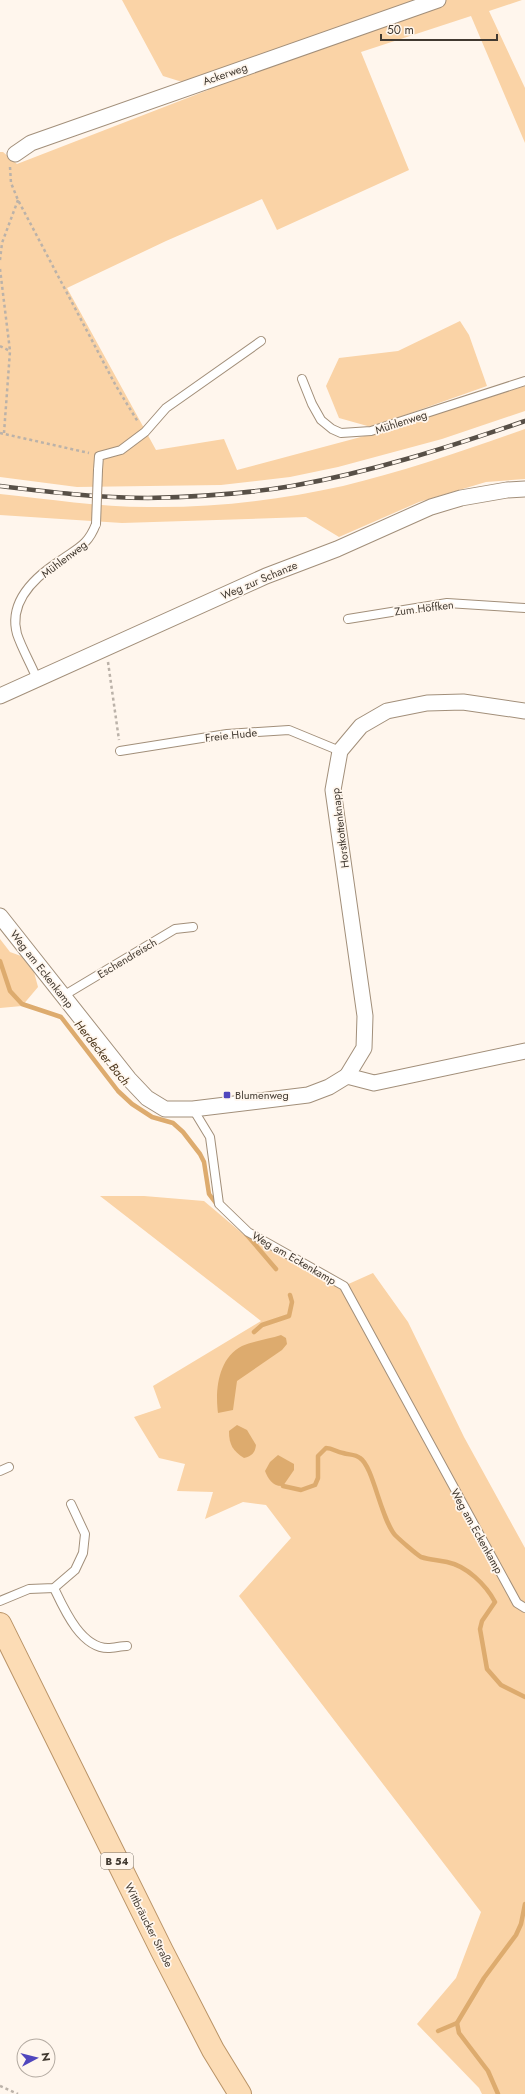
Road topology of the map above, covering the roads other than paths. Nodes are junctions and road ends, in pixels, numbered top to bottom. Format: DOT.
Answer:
graph roads {
  1 [pos="438,0"];
  2 [pos="15,154"];
  3 [pos="261,341"];
  4 [pos="302,379"];
  5 [pos="525,381"];
  6 [pos="525,489"];
  7 [pos="525,608"];
  8 [pos="348,619"];
  9 [pos="37,679"];
  10 [pos="0,696"];
  11 [pos="525,711"];
  12 [pos="120,751"];
  13 [pos="340,751"];
  14 [pos="0,916"];
  15 [pos="193,927"];
  16 [pos="63,996"];
  17 [pos="525,1051"];
  18 [pos="346,1076"];
  19 [pos="193,1109"];
  20 [pos="9,1467"];
  21 [pos="0,1471"];
  22 [pos="71,1504"];
  23 [pos="54,1588"];
  24 [pos="0,1600"];
  25 [pos="525,1608"];
  26 [pos="0,1624"];
  27 [pos="127,1646"];
  28 [pos="240,2094"];
  1 -- 2 [label="street, Ackerweg"];
  3 -- 9 [label="lane, Mühlenweg, bridge"];
  4 -- 5 [label="lane, Mühlenweg"];
  6 -- 9 [label="street, Weg zur Schanze"];
  7 -- 8 [label="lane, Zum Höffken"];
  9 -- 10 [label="street, Weg zur Schanze"];
  11 -- 13 [label="street, Horstkottenknapp"];
  12 -- 13 [label="lane, Freie Hude"];
  13 -- 18 [label="street, Horstkottenknapp"];
  14 -- 16 [label="street, Weg am Eckenkamp"];
  15 -- 16 [label="lane, Eschendreisch"];
  16 -- 19 [label="street, Weg am Eckenkamp"];
  17 -- 18 [label="street"];
  18 -- 19 [label="street"];
  19 -- 25 [label="lane, Weg am Eckenkamp"];
  20 -- 21 [label="lane"];
  22 -- 23 [label="lane"];
  23 -- 24 [label="lane"];
  23 -- 27 [label="lane"];
  26 -- 28 [label="main road, Wittbräucker Straße / B 54"];
}
